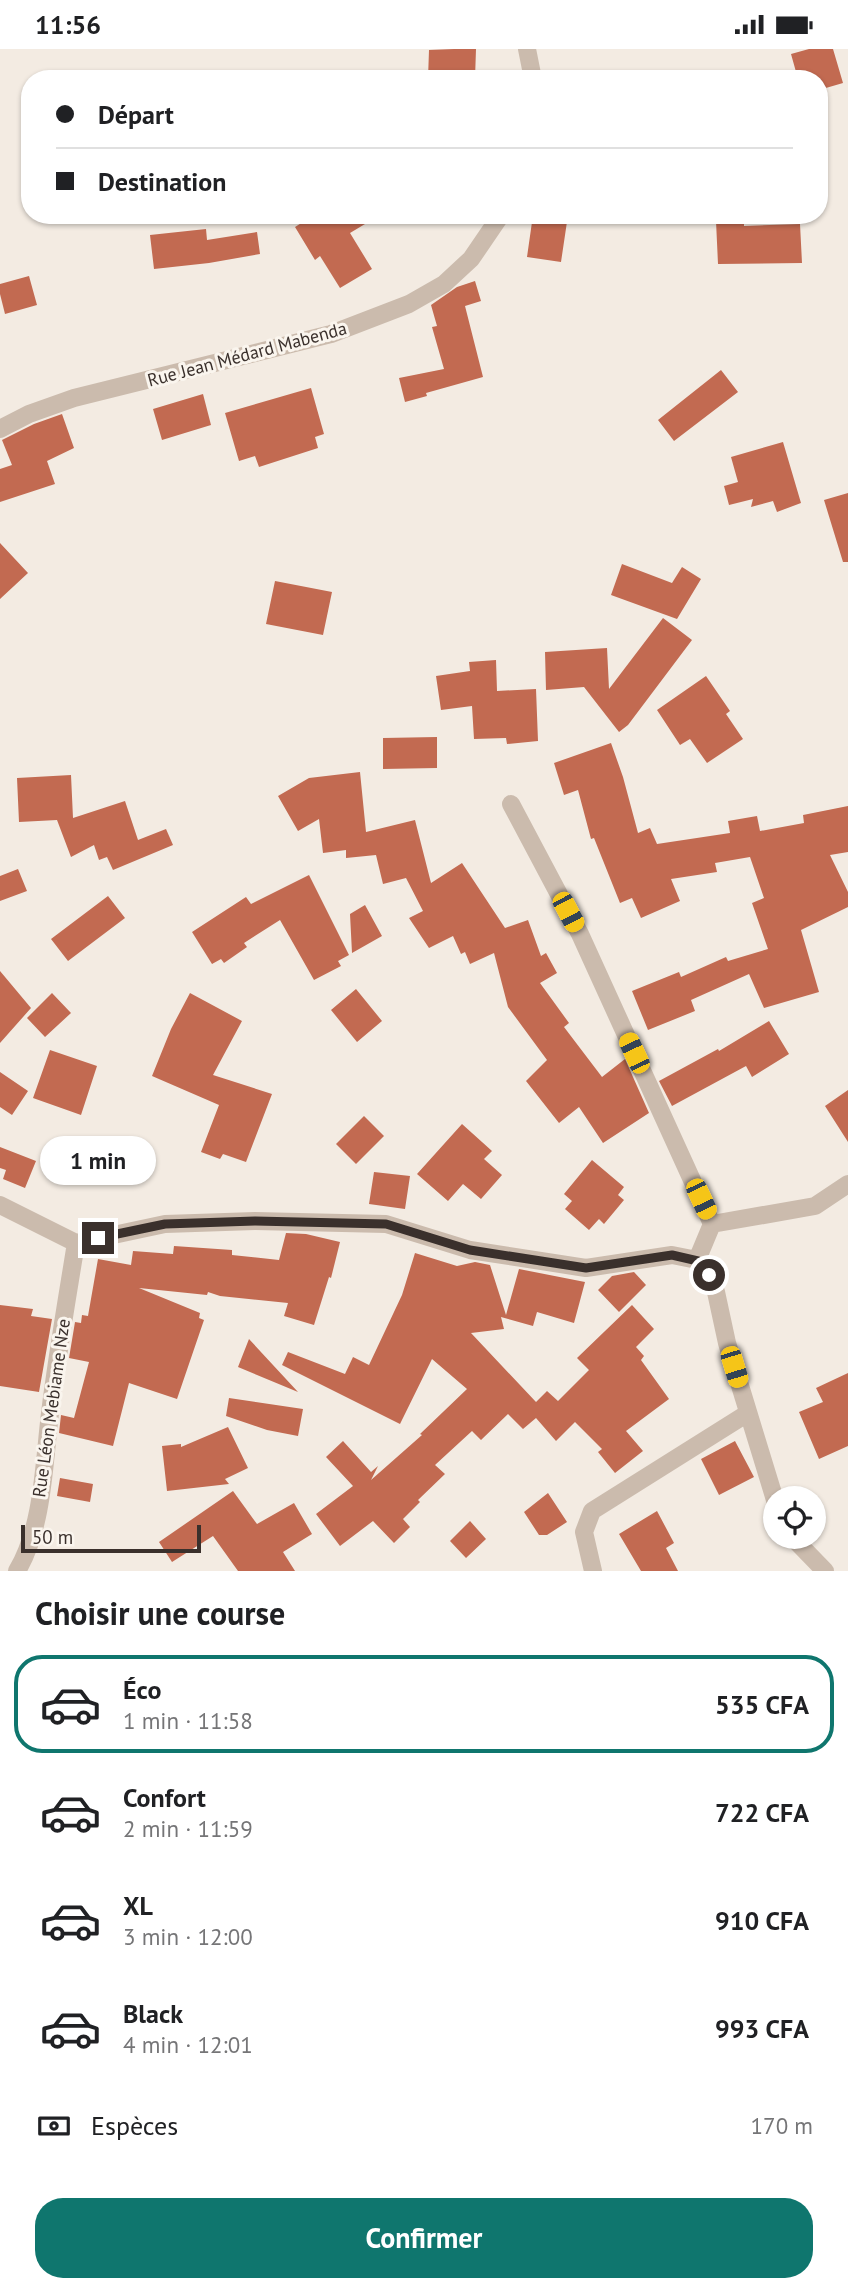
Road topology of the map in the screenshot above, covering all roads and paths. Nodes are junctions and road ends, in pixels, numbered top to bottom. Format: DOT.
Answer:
graph roads {
  1 [pos="527,49"];
  2 [pos="531,70"];
  3 [pos="495,224"];
  4 [pos="0,429"];
  5 [pos="511,804"];
  6 [pos="848,1184"];
  7 [pos="0,1205"];
  8 [pos="712,1224"];
  9 [pos="76,1243"];
  10 [pos="698,1261"];
  11 [pos="748,1413"];
  12 [pos="771,1486"];
  13 [pos="804,1549"];
  14 [pos="18,1571"];
  15 [pos="593,1571"];
  16 [pos="825,1571"];
  1 -- 2 [label="street"];
  3 -- 4 [label="street, Rue Jean Médard Mabenda"];
  5 -- 8 [label="street"];
  6 -- 8 [label="street"];
  7 -- 9 [label="street"];
  8 -- 10 [label="street"];
  9 -- 10 [label="street"];
  9 -- 14 [label="street, Rue Léon Mebiame Nze"];
  10 -- 11 [label="street"];
  11 -- 12 [label="street"];
  11 -- 15 [label="street"];
  13 -- 16 [label="street"];
}
